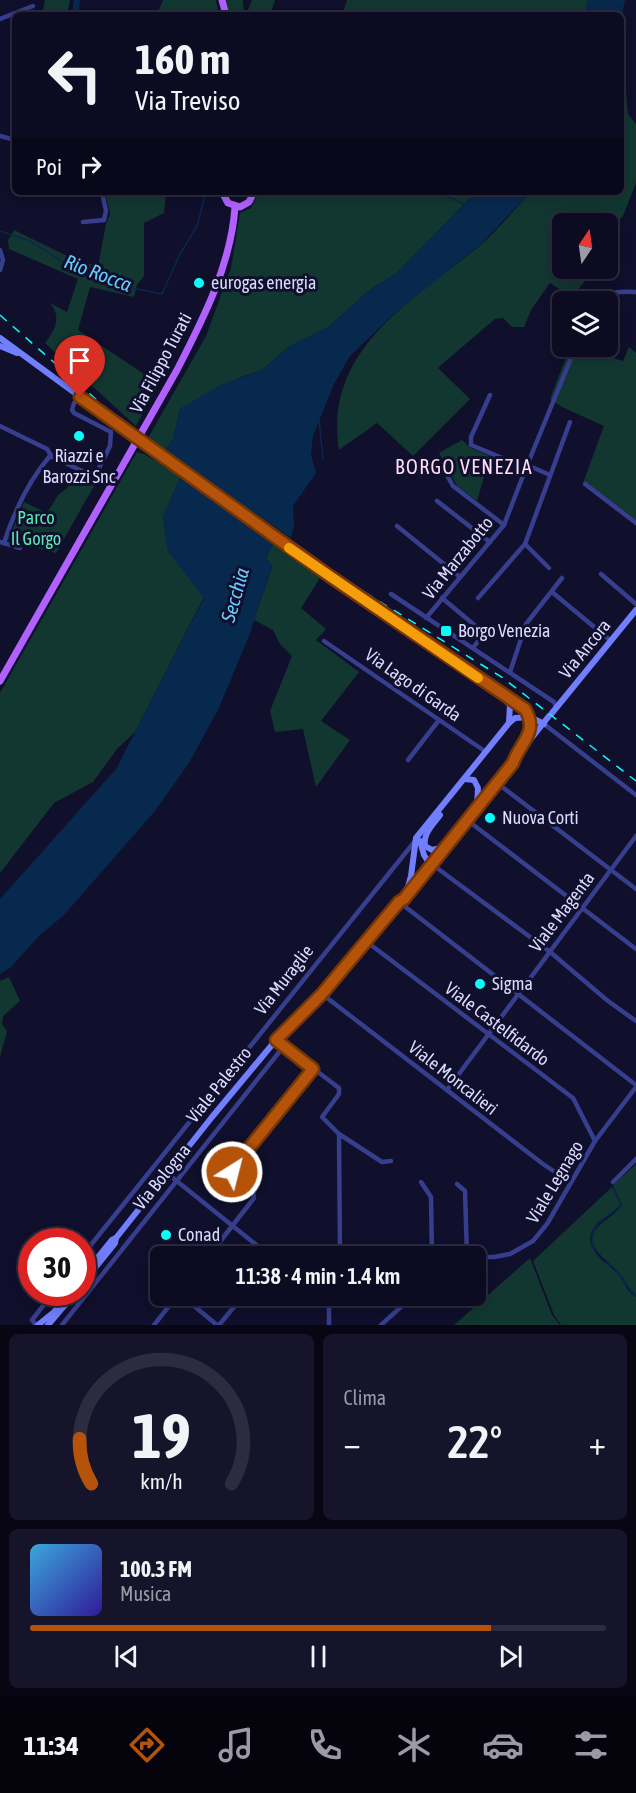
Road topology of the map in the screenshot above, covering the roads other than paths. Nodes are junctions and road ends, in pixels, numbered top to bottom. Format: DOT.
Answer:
graph roads {
  1 [pos="33,6"];
  2 [pos="18,12"];
  3 [pos="103,195"];
  4 [pos="223,195"];
  5 [pos="252,195"];
  6 [pos="235,207"];
  7 [pos="83,222"];
  8 [pos="0,250"];
  9 [pos="0,270"];
  10 [pos="618,291"];
  11 [pos="636,292"];
  12 [pos="0,338"];
  13 [pos="0,346"];
  14 [pos="18,353"];
  15 [pos="571,357"];
  16 [pos="490,394"];
  17 [pos="80,397"];
  18 [pos="570,422"];
  19 [pos="0,426"];
  20 [pos="52,457"];
  21 [pos="438,459"];
  22 [pos="526,466"];
  23 [pos="550,474"];
  24 [pos="585,484"];
  25 [pos="437,501"];
  26 [pos="636,523"];
  27 [pos="504,525"];
  28 [pos="397,526"];
  29 [pos="2,543"];
  30 [pos="490,543"];
  31 [pos="525,544"];
  32 [pos="20,548"];
  33 [pos="549,568"];
  34 [pos="601,574"];
  35 [pos="460,577"];
  36 [pos="562,578"];
  37 [pos="552,592"];
  38 [pos="391,594"];
  39 [pos="442,598"];
  40 [pos="478,598"];
  41 [pos="636,604"];
  42 [pos="636,610"];
  43 [pos="426,618"];
  44 [pos="324,640"];
  45 [pos="610,641"];
  46 [pos="473,648"];
  47 [pos="510,672"];
  48 [pos="0,681"];
  49 [pos="500,693"];
  50 [pos="552,712"];
  51 [pos="530,717"];
  52 [pos="439,720"];
  53 [pos="509,723"];
  54 [pos="544,724"];
  55 [pos="486,752"];
  56 [pos="408,760"];
  57 [pos="513,763"];
  58 [pos="465,779"];
  59 [pos="497,783"];
  60 [pos="636,795"];
  61 [pos="451,798"];
  62 [pos="477,808"];
  63 [pos="435,816"];
  64 [pos="467,820"];
  65 [pos="636,836"];
  66 [pos="416,838"];
  67 [pos="446,847"];
  68 [pos="431,866"];
  69 [pos="611,870"];
  70 [pos="636,889"];
  71 [pos="399,902"];
  72 [pos="582,908"];
  73 [pos="367,942"];
  74 [pos="636,949"];
  75 [pos="549,951"];
  76 [pos="518,993"];
  77 [pos="322,994"];
  78 [pos="636,1021"];
  79 [pos="487,1034"];
  80 [pos="276,1040"];
  81 [pos="284,1046"];
  82 [pos="313,1069"];
  83 [pos="636,1086"];
  84 [pos="447,1090"];
  85 [pos="339,1134"];
  86 [pos="595,1142"];
  87 [pos="636,1159"];
  88 [pos="391,1161"];
  89 [pos="168,1174"];
  90 [pos="176,1181"];
  91 [pos="421,1182"];
  92 [pos="570,1182"];
  93 [pos="613,1182"];
  94 [pos="457,1184"];
  95 [pos="232,1227"];
  96 [pos="96,1238"];
  97 [pos="116,1238"];
  98 [pos="217,1246"];
  99 [pos="253,1246"];
  100 [pos="340,1246"];
  101 [pos="432,1246"];
  102 [pos="467,1246"];
  103 [pos="486,1257"];
  104 [pos="96,1259"];
  105 [pos="96,1267"];
  106 [pos="42,1306"];
  107 [pos="59,1306"];
  108 [pos="64,1306"];
  109 [pos="170,1306"];
  110 [pos="192,1306"];
  111 [pos="234,1306"];
  112 [pos="328,1306"];
  113 [pos="402,1306"];
  114 [pos="37,1325"];
  115 [pos="48,1325"];
  116 [pos="62,1325"];
  117 [pos="154,1325"];
  118 [pos="218,1325"];
  119 [pos="329,1325"];
  120 [pos="381,1325"];
  1 -- 2 [label="street"];
  3 -- 7 [label="street"];
  4 -- 6 [label="main road"];
  5 -- 6 [label="main road"];
  6 -- 48 [label="main road, Via Filippo Turati"];
  8 -- 9 [label="street"];
  10 -- 11 [label="street"];
  12 -- 14 [label="main road"];
  13 -- 14 [label="main road"];
  14 -- 17 [label="main road"];
  15 -- 22 [label="street, Via Marzabotto"];
  16 -- 22 [label="street"];
  17 -- 20 [label="street"];
  17 -- 49 [label="main road, bridge"];
  18 -- 23 [label="street"];
  19 -- 20 [label="street"];
  20 -- 29 [label="street"];
  21 -- 27 [label="street"];
  22 -- 23 [label="street"];
  22 -- 27 [label="street, Via Marzabotto"];
  23 -- 31 [label="street"];
  24 -- 26 [label="street"];
  25 -- 30 [label="street"];
  27 -- 30 [label="street, Via Marzabotto"];
  28 -- 35 [label="street"];
  29 -- 32 [label="street"];
  30 -- 35 [label="street, Via Marzabotto"];
  31 -- 33 [label="street"];
  31 -- 40 [label="street"];
  34 -- 41 [label="street"];
  35 -- 39 [label="street, Via Marzabotto"];
  36 -- 37 [label="street"];
  37 -- 45 [label="street"];
  37 -- 47 [label="street"];
  38 -- 43 [label="street"];
  39 -- 43 [label="street, Via Marzabotto"];
  39 -- 46 [label="street"];
  42 -- 45 [label="main road, Via Ancora"];
  43 -- 46 [label="street"];
  44 -- 52 [label="street, Via Lago di Garda"];
  45 -- 50 [label="main road, Via Ancora"];
  46 -- 47 [label="street"];
  47 -- 50 [label="street"];
  49 -- 51 [label="main road"];
  49 -- 53 [label="main road"];
  50 -- 54 [label="main road, Via Ancora"];
  51 -- 53 [label="main road"];
  51 -- 54 [label="main road"];
  51 -- 57 [label="main road"];
  52 -- 55 [label="street, Via Lago di Garda"];
  52 -- 56 [label="street"];
  53 -- 55 [label="main road, Via Muraglie"];
  54 -- 57 [label="main road, Viale Palestro"];
  54 -- 60 [label="street"];
  55 -- 58 [label="main road, Via Muraglie"];
  57 -- 59 [label="main road, Viale Palestro"];
  58 -- 61 [label="main road, Via Muraglie"];
  58 -- 62 [label="main road"];
  59 -- 62 [label="main road, Viale Palestro"];
  59 -- 69 [label="street"];
  61 -- 63 [label="main road, Via Muraglie"];
  61 -- 67 [label="main road"];
  62 -- 64 [label="main road, Viale Palestro"];
  63 -- 66 [label="main road, Via Muraglie"];
  63 -- 68 [label="main road"];
  64 -- 67 [label="main road, Viale Palestro"];
  64 -- 72 [label="street"];
  65 -- 69 [label="street, Viale Magenta"];
  66 -- 71 [label="main road, Viale Palestro"];
  66 -- 96 [label="street, Via Muraglie"];
  67 -- 68 [label="main road, Viale Palestro"];
  68 -- 71 [label="main road, Viale Palestro"];
  68 -- 75 [label="street"];
  69 -- 70 [label="street"];
  69 -- 72 [label="street, Viale Magenta"];
  71 -- 73 [label="main road, Viale Palestro"];
  71 -- 76 [label="street"];
  72 -- 74 [label="street"];
  72 -- 75 [label="street, Viale Magenta"];
  73 -- 77 [label="main road, Viale Palestro"];
  73 -- 79 [label="street, Viale Castelfidardo"];
  75 -- 76 [label="street, Viale Magenta"];
  75 -- 78 [label="street"];
  76 -- 79 [label="street, Viale Magenta"];
  76 -- 83 [label="street"];
  77 -- 80 [label="main road, Viale Palestro"];
  77 -- 84 [label="street, Viale Moncalieri"];
  79 -- 84 [label="street, Viale Magenta"];
  79 -- 86 [label="street, Viale Castelfidardo"];
  80 -- 81 [label="street"];
  80 -- 89 [label="main road, Viale Palestro"];
  81 -- 82 [label="street"];
  81 -- 90 [label="street, Via Bologna"];
  82 -- 85 [label="street"];
  82 -- 95 [label="street"];
  83 -- 86 [label="street, Viale Legnago"];
  84 -- 92 [label="street, Viale Moncalieri"];
  85 -- 88 [label="street"];
  85 -- 100 [label="street"];
  86 -- 92 [label="street, Viale Legnago"];
  87 -- 93 [label="street"];
  89 -- 90 [label="street"];
  89 -- 97 [label="main road, Viale Palestro"];
  90 -- 95 [label="street"];
  90 -- 116 [label="street, Via Bologna"];
  91 -- 101 [label="street"];
  92 -- 103 [label="street, Viale Legnago"];
  94 -- 102 [label="street"];
  95 -- 98 [label="street"];
  95 -- 99 [label="street"];
  97 -- 104 [label="main road, Viale Palestro"];
  97 -- 105 [label="main road, Viale Palestro"];
  106 -- 114 [label="street"];
  107 -- 114 [label="main road"];
  108 -- 115 [label="main road"];
  109 -- 117 [label="street"];
  110 -- 118 [label="street"];
  111 -- 118 [label="street"];
  112 -- 119 [label="street"];
  113 -- 120 [label="street"];
}
